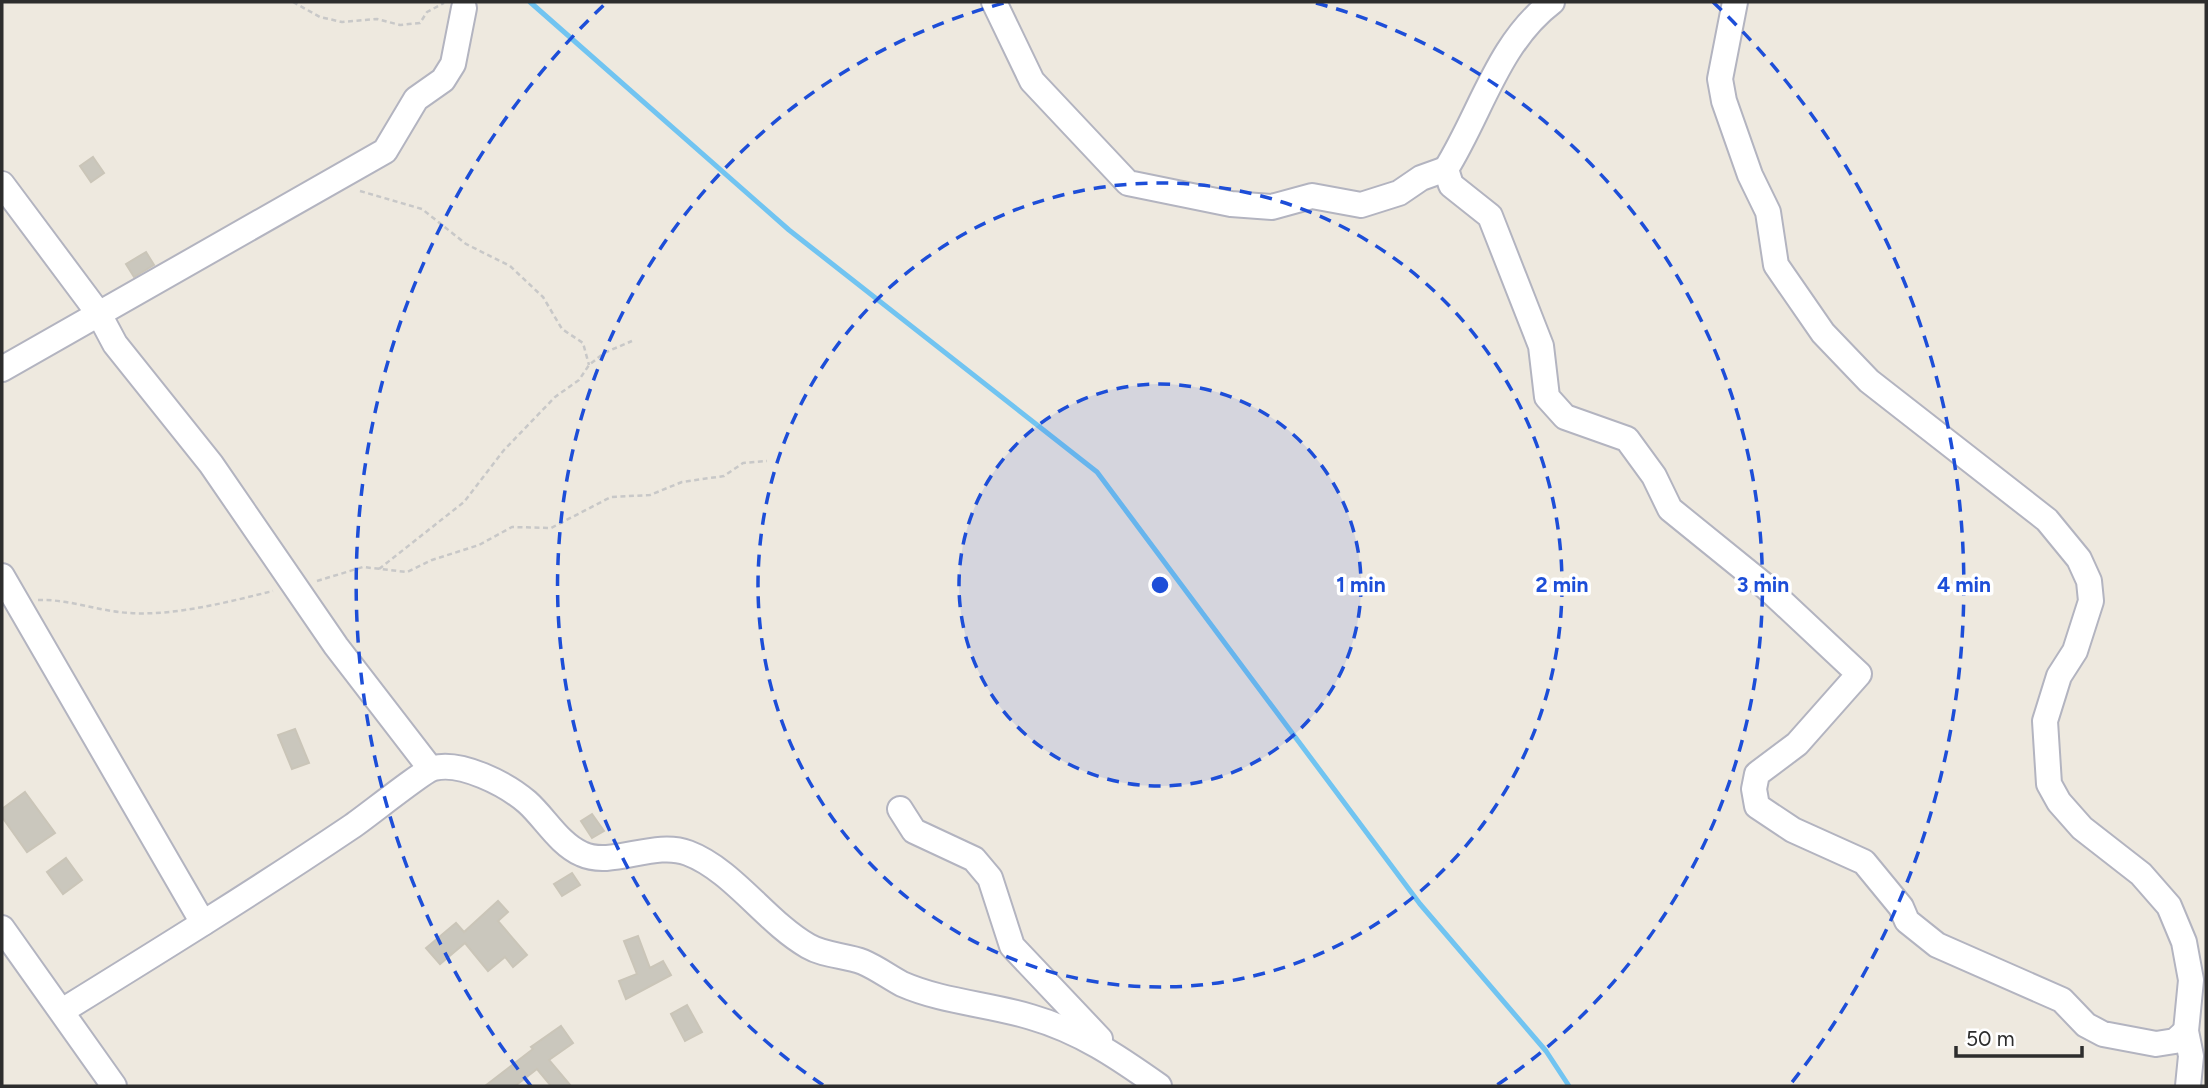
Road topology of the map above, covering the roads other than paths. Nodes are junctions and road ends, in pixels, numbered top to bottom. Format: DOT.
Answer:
graph roads {
  1 [pos="994,2"];
  2 [pos="1552,2"];
  3 [pos="1735,2"];
  4 [pos="455,5"];
  5 [pos="1446,169"];
  6 [pos="2,184"];
  7 [pos="99,314"];
  8 [pos="2,369"];
  9 [pos="7,585"];
  10 [pos="430,768"];
  11 [pos="900,809"];
  12 [pos="203,923"];
  13 [pos="2,929"];
  14 [pos="8,953"];
  15 [pos="62,1011"];
  16 [pos="2186,1031"];
  17 [pos="1109,1050"];
  18 [pos="114,1086"];
  19 [pos="1159,1086"];
  20 [pos="2188,1086"];
  1 -- 5 [label="street"];
  2 -- 5 [label="street"];
  3 -- 16 [label="street"];
  4 -- 7 [label="street"];
  5 -- 16 [label="street"];
  6 -- 7 [label="street"];
  7 -- 8 [label="street"];
  7 -- 10 [label="street"];
  9 -- 12 [label="street"];
  10 -- 12 [label="street"];
  10 -- 17 [label="street"];
  11 -- 17 [label="street"];
  12 -- 15 [label="street"];
  13 -- 14 [label="street"];
  14 -- 15 [label="street"];
  15 -- 18 [label="street"];
  16 -- 20 [label="street"];
  17 -- 19 [label="street"];
}
